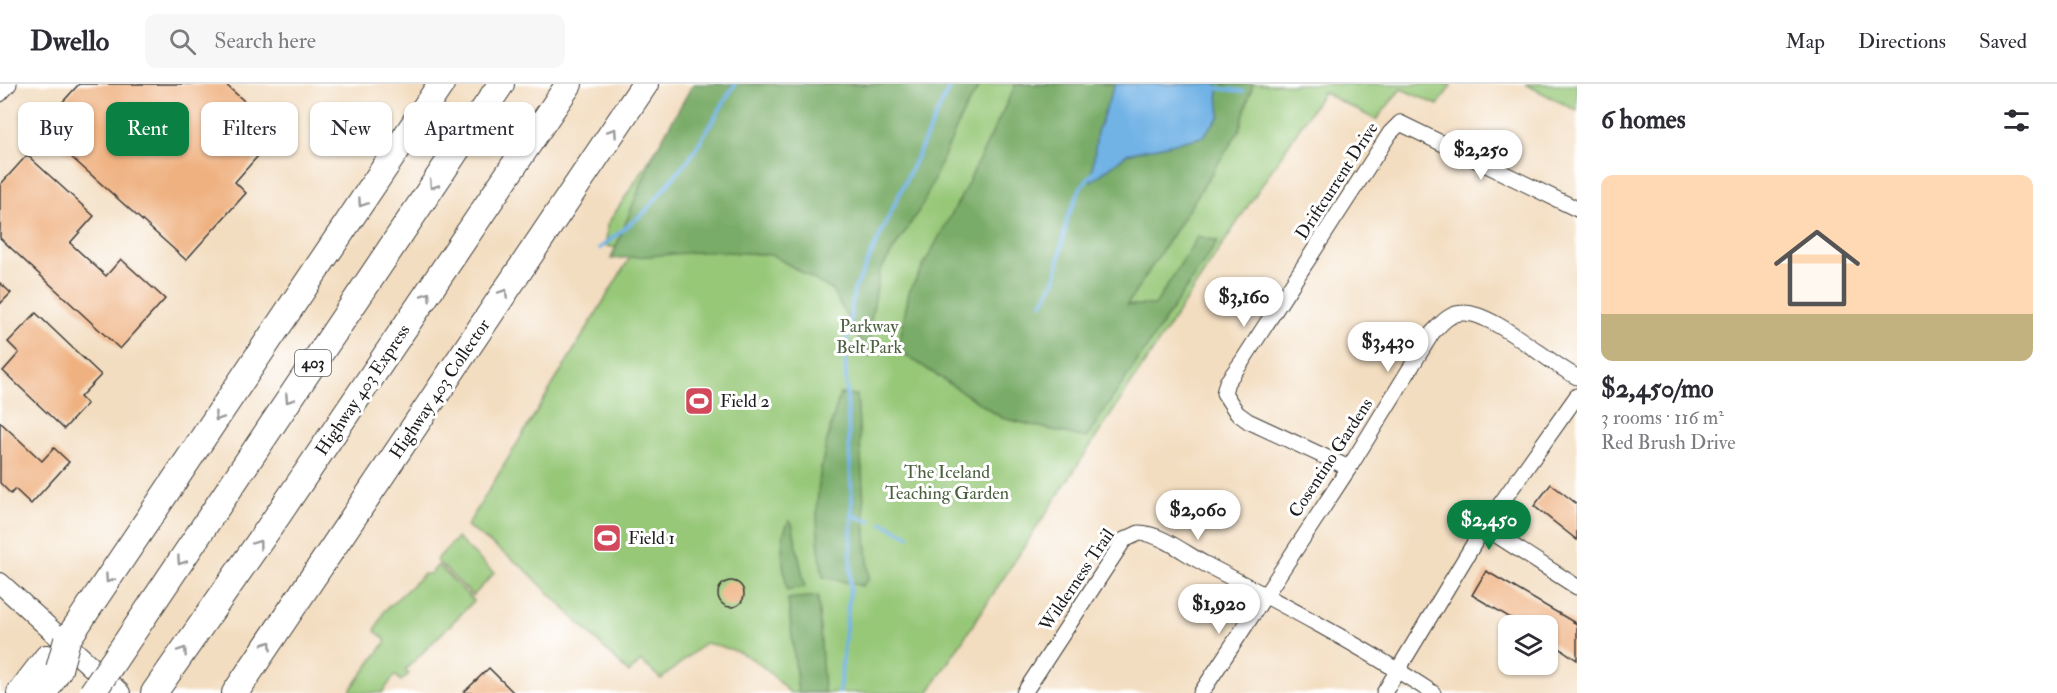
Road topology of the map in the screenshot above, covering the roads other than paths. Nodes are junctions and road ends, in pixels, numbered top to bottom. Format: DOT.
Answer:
graph roads {
  1 [pos="9,84"];
  2 [pos="441,84"];
  3 [pos="501,84"];
  4 [pos="569,84"];
  5 [pos="645,84"];
  6 [pos="0,94"];
  7 [pos="1577,209"];
  8 [pos="1577,377"];
  9 [pos="1577,396"];
  10 [pos="1349,468"];
  11 [pos="1484,527"];
  12 [pos="0,583"];
  13 [pos="1577,587"];
  14 [pos="1265,595"];
  15 [pos="53,664"];
  16 [pos="1398,670"];
  17 [pos="20,693"];
  18 [pos="44,693"];
  19 [pos="92,693"];
  20 [pos="120,693"];
  21 [pos="154,693"];
  22 [pos="235,693"];
  23 [pos="1024,693"];
  24 [pos="1201,693"];
  25 [pos="1384,693"];
  26 [pos="1433,693"];
  1 -- 6 [label="street"];
  2 -- 15 [label="highway, 403, one-way, bridge"];
  3 -- 19 [label="highway, 403, one-way, bridge"];
  21 -- 4 [label="highway, Highway 403 Express, one-way"];
  22 -- 5 [label="highway, Highway 403 Collector, one-way"];
  7 -- 10 [label="street, Driftcurrent Drive"];
  8 -- 10 [label="street, Cosentino Gardens"];
  9 -- 11 [label="street"];
  10 -- 14 [label="street, Cosentino Gardens"];
  11 -- 13 [label="street"];
  11 -- 16 [label="street"];
  12 -- 20 [label="street"];
  14 -- 16 [label="street, Wilderness Trail"];
  14 -- 23 [label="street, Wilderness Trail"];
  14 -- 24 [label="street, Cosentino Gardens"];
  15 -- 17 [label="highway"];
  15 -- 18 [label="highway"];
  16 -- 25 [label="street"];
  16 -- 26 [label="street, Wilderness Trail"];
}
